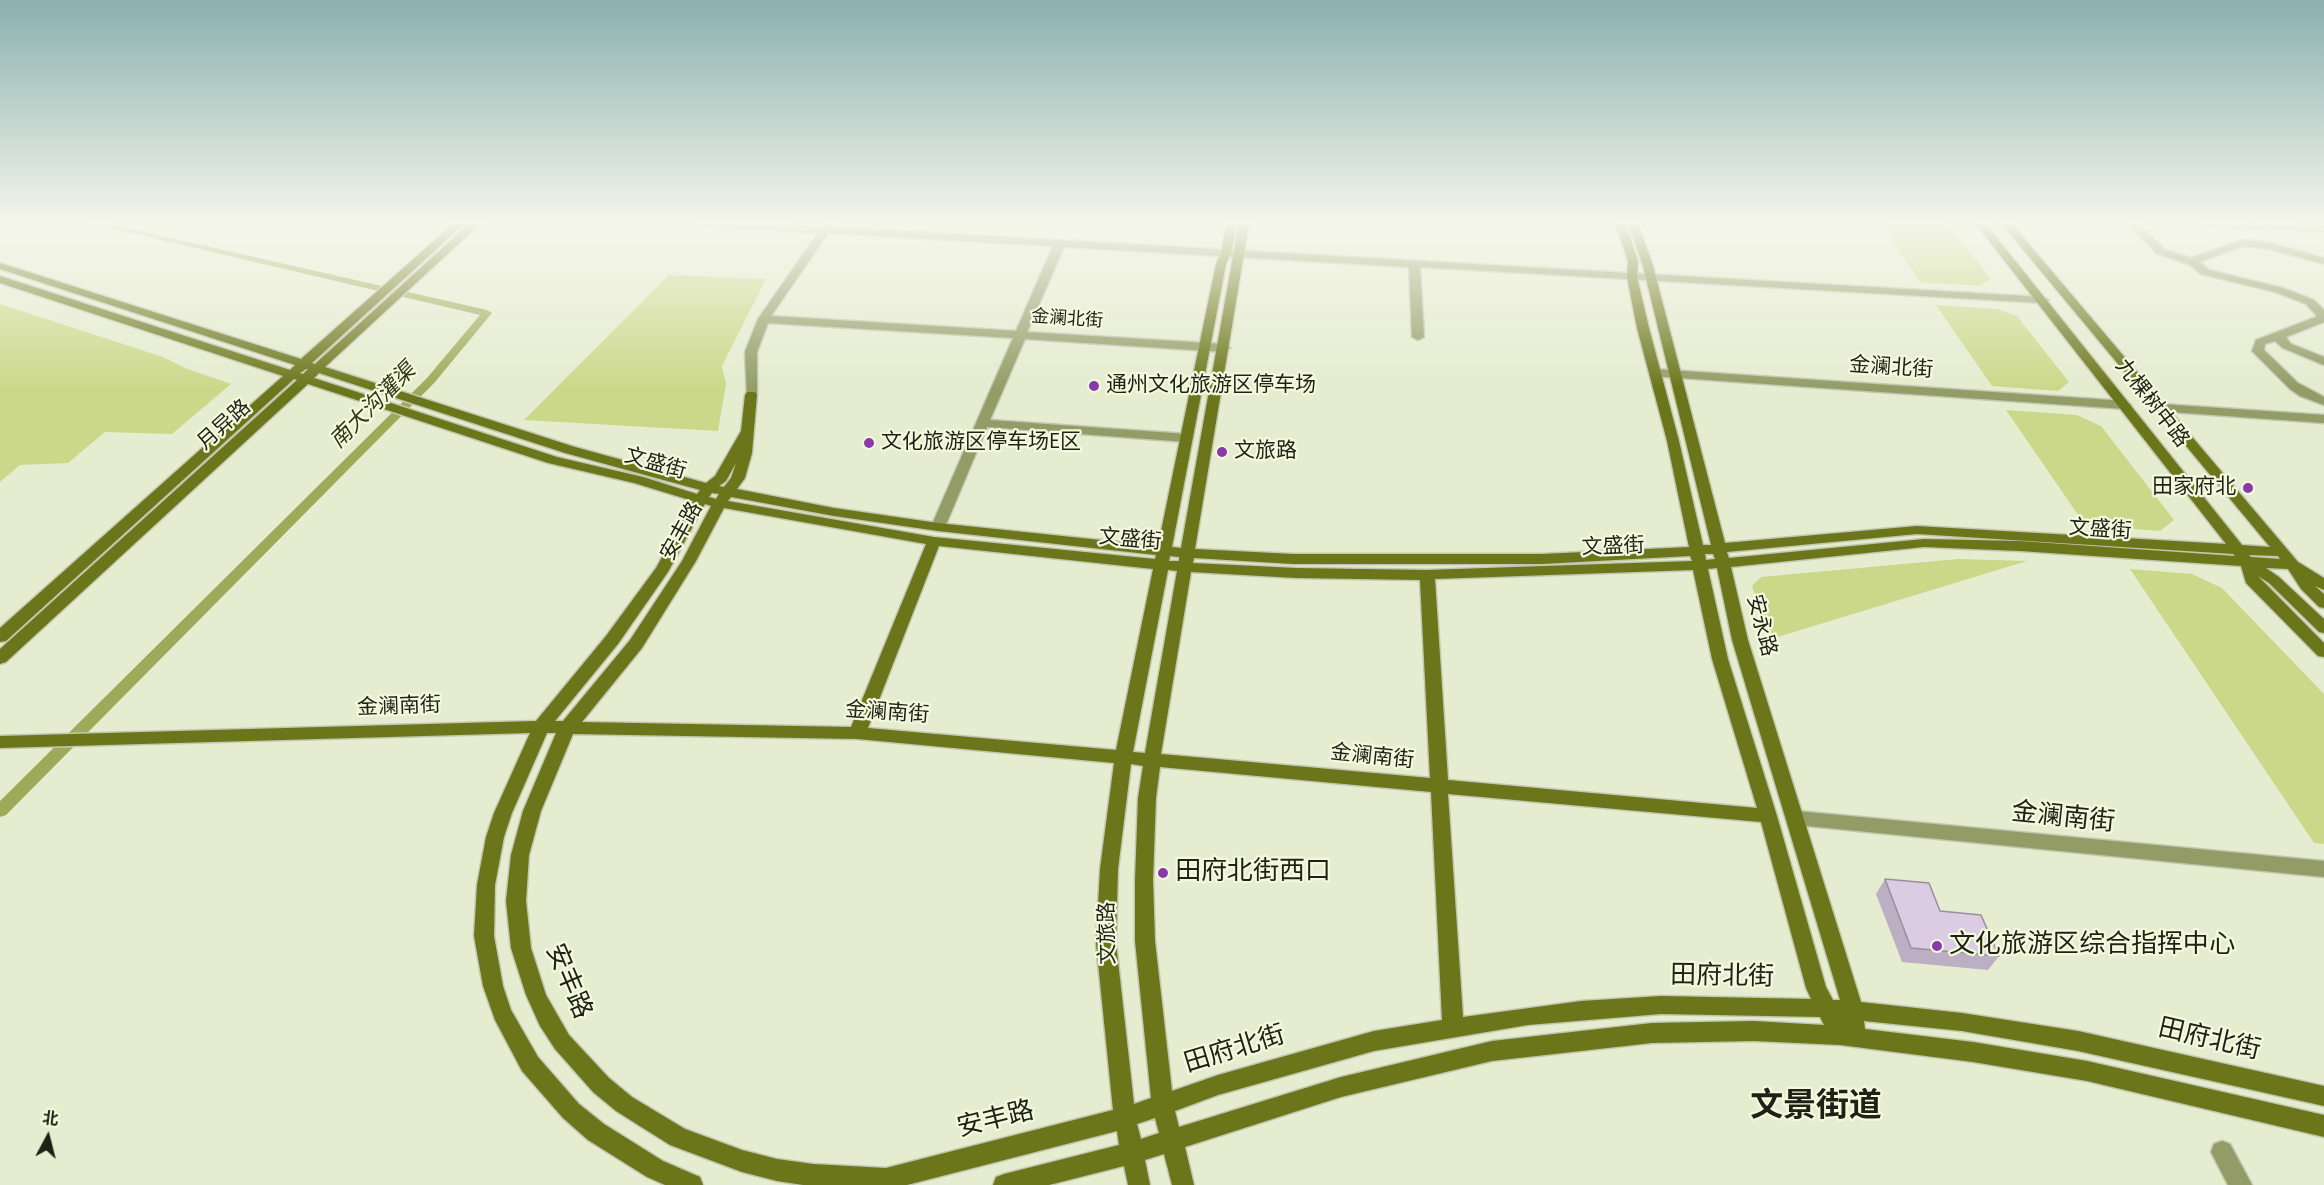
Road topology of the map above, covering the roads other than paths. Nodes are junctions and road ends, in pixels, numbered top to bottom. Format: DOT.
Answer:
graph roads {
  1 [pos="35,278"];
  2 [pos="398,278"];
  3 [pos="416,278"];
  4 [pos="790,278"];
  5 [pos="1044,278"];
  6 [pos="1218,278"];
  7 [pos="1230,278"];
  8 [pos="1415,278"];
  9 [pos="1632,278"];
  10 [pos="1649,278"];
  11 [pos="1671,278"];
  12 [pos="2025,278"];
  13 [pos="2052,278"];
  14 [pos="2222,278"];
  15 [pos="0,279"];
  16 [pos="2043,300"];
  17 [pos="764,319"];
  18 [pos="1019,335"];
  19 [pos="1418,336"];
  20 [pos="2280,336"];
  21 [pos="1206,347"];
  22 [pos="1224,348"];
  23 [pos="2324,361"];
  24 [pos="296,370"];
  25 [pos="1655,373"];
  26 [pos="312,374"];
  27 [pos="1675,375"];
  28 [pos="751,395"];
  29 [pos="2324,400"];
  30 [pos="2125,405"];
  31 [pos="2161,408"];
  32 [pos="2324,419"];
  33 [pos="453,420"];
  34 [pos="982,423"];
  35 [pos="1187,438"];
  36 [pos="714,496"];
  37 [pos="936,534"];
  38 [pos="2239,550"];
  39 [pos="2281,552"];
  40 [pos="1721,556"];
  41 [pos="1164,558"];
  42 [pos="1699,558"];
  43 [pos="1186,560"];
  44 [pos="2248,563"];
  45 [pos="2293,566"];
  46 [pos="1427,575"];
  47 [pos="2324,585"];
  48 [pos="2324,603"];
  49 [pos="2324,628"];
  50 [pos="0,637"];
  51 [pos="2324,652"];
  52 [pos="0,658"];
  53 [pos="541,727"];
  54 [pos="567,728"];
  55 [pos="857,734"];
  56 [pos="0,742"];
  57 [pos="1123,757"];
  58 [pos="1152,759"];
  59 [pos="1439,788"];
  60 [pos="1768,816"];
  61 [pos="1797,819"];
  62 [pos="2324,869"];
  63 [pos="1824,1008"];
  64 [pos="1852,1011"];
  65 [pos="1453,1028"];
  66 [pos="1848,1036"];
  67 [pos="2324,1096"];
  68 [pos="1162,1103"];
  69 [pos="1125,1118"];
  70 [pos="2324,1126"];
  71 [pos="1172,1138"];
  72 [pos="2222,1152"];
  73 [pos="1131,1153"];
  74 [pos="692,1185"];
  75 [pos="1004,1185"];
  76 [pos="1139,1185"];
  77 [pos="1183,1185"];
  78 [pos="2241,1185"];
  1 -- 24 [label="main road, 文盛街"];
  2 -- 24 [label="main road, 月异路"];
  3 -- 26 [label="main road, 月异路"];
  4 -- 17 [label="street, 安丰路"];
  5 -- 18 [label="street"];
  6 -- 21 [label="main road, 文旅路"];
  7 -- 22 [label="main road, 文旅路"];
  8 -- 19 [label="street"];
  9 -- 25 [label="main road, 安永路"];
  10 -- 27 [label="main road, 安永路"];
  11 -- 16 [label="street"];
  12 -- 16 [label="main road, 九棵树中路"];
  13 -- 31 [label="main road, 九棵树中路"];
  14 -- 20 [label="street"];
  15 -- 24 [label="main road, 文盛街"];
  16 -- 30 [label="main road, 九棵树中路"];
  17 -- 18 [label="street, 金澜北街"];
  17 -- 28 [label="street, 安丰路"];
  18 -- 21 [label="street, 金澜北街"];
  18 -- 34 [label="street"];
  20 -- 23 [label="street"];
  20 -- 29 [label="street"];
  21 -- 22 [label="street, 金澜北街"];
  21 -- 35 [label="main road, 文旅路"];
  22 -- 43 [label="main road, 文旅路"];
  24 -- 26 [label="main road, 文盛街"];
  24 -- 50 [label="main road, 月异路"];
  25 -- 27 [label="street, 金澜北街"];
  25 -- 42 [label="main road, 安永路"];
  26 -- 33 [label="main road, 文盛街"];
  26 -- 33 [label="main road, 文盛街"];
  26 -- 52 [label="main road, 月异路"];
  27 -- 30 [label="street, 金澜北街"];
  27 -- 40 [label="main road, 安永路"];
  28 -- 36 [label="main road, 安丰路"];
  30 -- 38 [label="main road, 九棵树中路"];
  31 -- 32 [label="street"];
  31 -- 39 [label="main road, 九棵树中路"];
  33 -- 36 [label="main road, 文盛街"];
  34 -- 35 [label="street"];
  34 -- 37 [label="street"];
  35 -- 41 [label="main road, 文旅路"];
  36 -- 37 [label="main road, 文盛街"];
  36 -- 53 [label="main road, 安丰路"];
  36 -- 54 [label="main road, 安丰路"];
  37 -- 41 [label="main road, 文盛街"];
  37 -- 55 [label="main road"];
  38 -- 39 [label="main road, 文盛街"];
  38 -- 40 [label="main road, 文盛街"];
  38 -- 44 [label="main road, 九棵树中路"];
  39 -- 45 [label="main road, 九棵树中路"];
  40 -- 42 [label="main road, 文盛街"];
  40 -- 44 [label="main road, 文盛街"];
  40 -- 61 [label="main road, 安永路"];
  41 -- 43 [label="main road, 文盛街"];
  41 -- 57 [label="main road, 文旅路"];
  42 -- 43 [label="main road, 文盛街"];
  42 -- 46 [label="main road, 文盛街"];
  42 -- 60 [label="main road, 安永路"];
  43 -- 46 [label="main road, 文盛街"];
  43 -- 58 [label="main road, 文旅路"];
  44 -- 45 [label="main road, 文盛街"];
  44 -- 49 [label="main road, 九棵树中路"];
  44 -- 51 [label="main road"];
  45 -- 47 [label="main road"];
  45 -- 48 [label="main road, 九棵树中路"];
  46 -- 59 [label="main road"];
  53 -- 54 [label="main road, 金澜南街"];
  53 -- 56 [label="main road, 金澜南街"];
  53 -- 74 [label="main road, 安丰路"];
  54 -- 55 [label="main road, 金澜南街"];
  54 -- 69 [label="main road, 安丰路"];
  55 -- 57 [label="main road, 金澜南街"];
  57 -- 58 [label="main road, 金澜南街"];
  57 -- 69 [label="main road, 文旅路"];
  58 -- 59 [label="main road, 金澜南街"];
  58 -- 68 [label="main road, 文旅路"];
  59 -- 60 [label="main road, 金澜南街"];
  59 -- 65 [label="main road"];
  60 -- 63 [label="main road, 安永路"];
  61 -- 62 [label="street, 金澜南街"];
  61 -- 64 [label="main road, 安永路"];
  63 -- 64 [label="main road, 田府北街"];
  63 -- 65 [label="main road, 田府北街"];
  63 -- 66 [label="main road, 安永路"];
  64 -- 66 [label="main road, 安永路"];
  64 -- 67 [label="main road, 田府北街"];
  65 -- 68 [label="main road, 田府北街"];
  66 -- 70 [label="main road"];
  66 -- 71 [label="main road"];
  68 -- 69 [label="main road, 田府北街"];
  68 -- 71 [label="main road, 文旅路"];
  69 -- 73 [label="main road, 文旅路"];
  71 -- 73 [label="main road"];
  71 -- 77 [label="main road, 文旅路"];
  72 -- 78 [label="street"];
  73 -- 75 [label="main road"];
  73 -- 76 [label="main road, 文旅路"];
}
